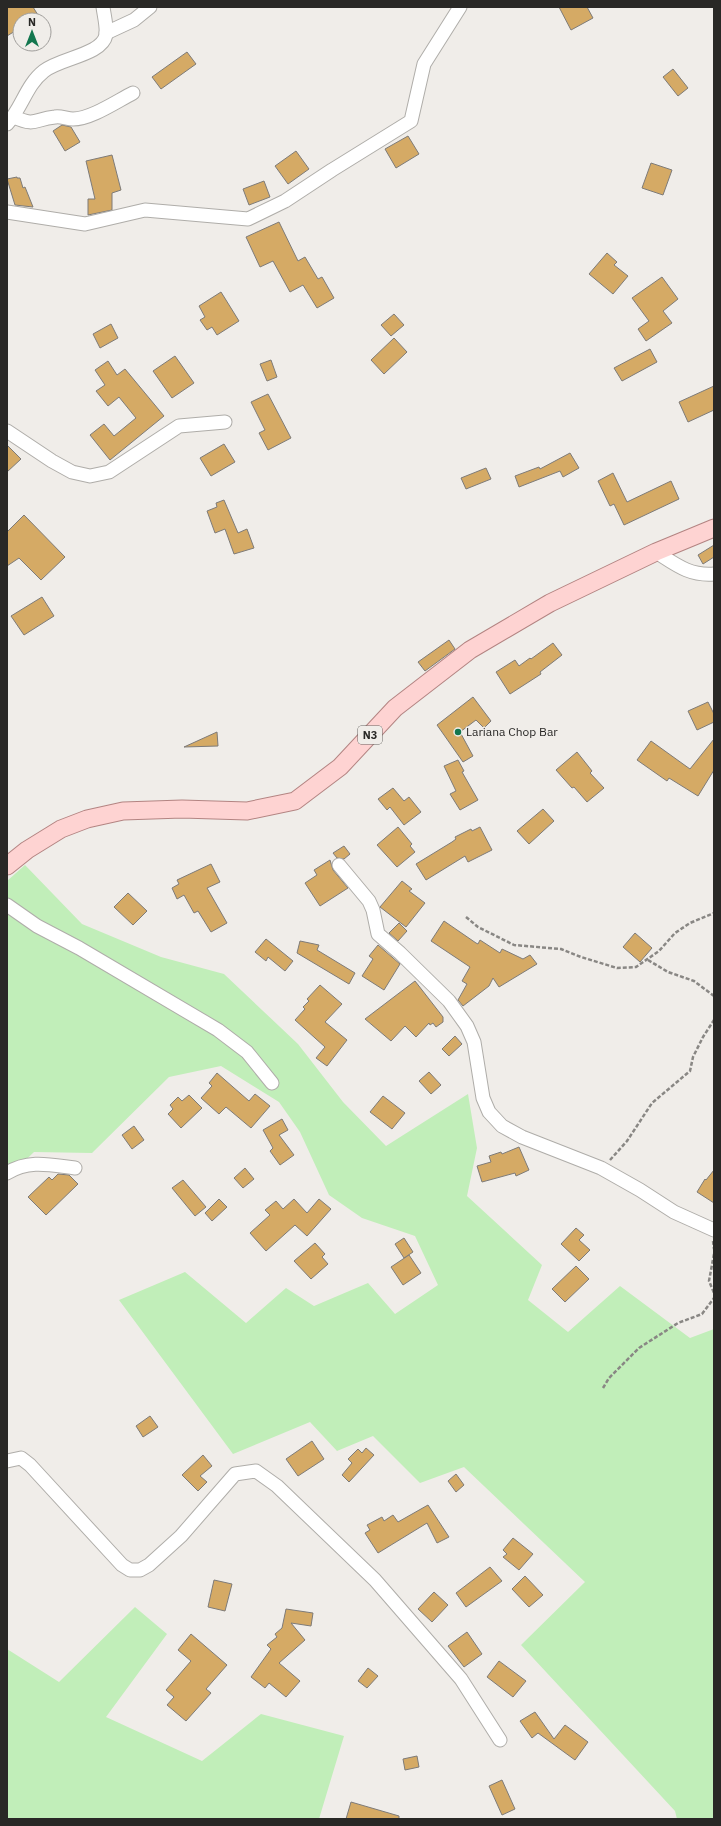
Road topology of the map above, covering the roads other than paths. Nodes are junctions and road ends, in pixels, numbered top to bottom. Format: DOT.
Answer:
graph roads {
  1 [pos="103,7"];
  2 [pos="150,7"];
  3 [pos="460,7"];
  4 [pos="106,33"];
  5 [pos="132,93"];
  6 [pos="10,120"];
  7 [pos="7,212"];
  8 [pos="225,422"];
  9 [pos="7,432"];
  10 [pos="714,528"];
  11 [pos="656,552"];
  12 [pos="714,574"];
  13 [pos="339,865"];
  14 [pos="7,866"];
  15 [pos="7,905"];
  16 [pos="272,1084"];
  17 [pos="75,1168"];
  18 [pos="7,1173"];
  19 [pos="714,1230"];
  20 [pos="7,1461"];
  21 [pos="500,1740"];
  1 -- 4 [label="street"];
  2 -- 4 [label="street"];
  3 -- 7 [label="street"];
  4 -- 6 [label="street"];
  5 -- 6 [label="street"];
  8 -- 9 [label="street"];
  10 -- 11 [label="main road, N3"];
  11 -- 12 [label="street"];
  11 -- 14 [label="main road, N3"];
  13 -- 19 [label="street"];
  15 -- 16 [label="street"];
  17 -- 18 [label="street"];
  20 -- 21 [label="street"];
}
